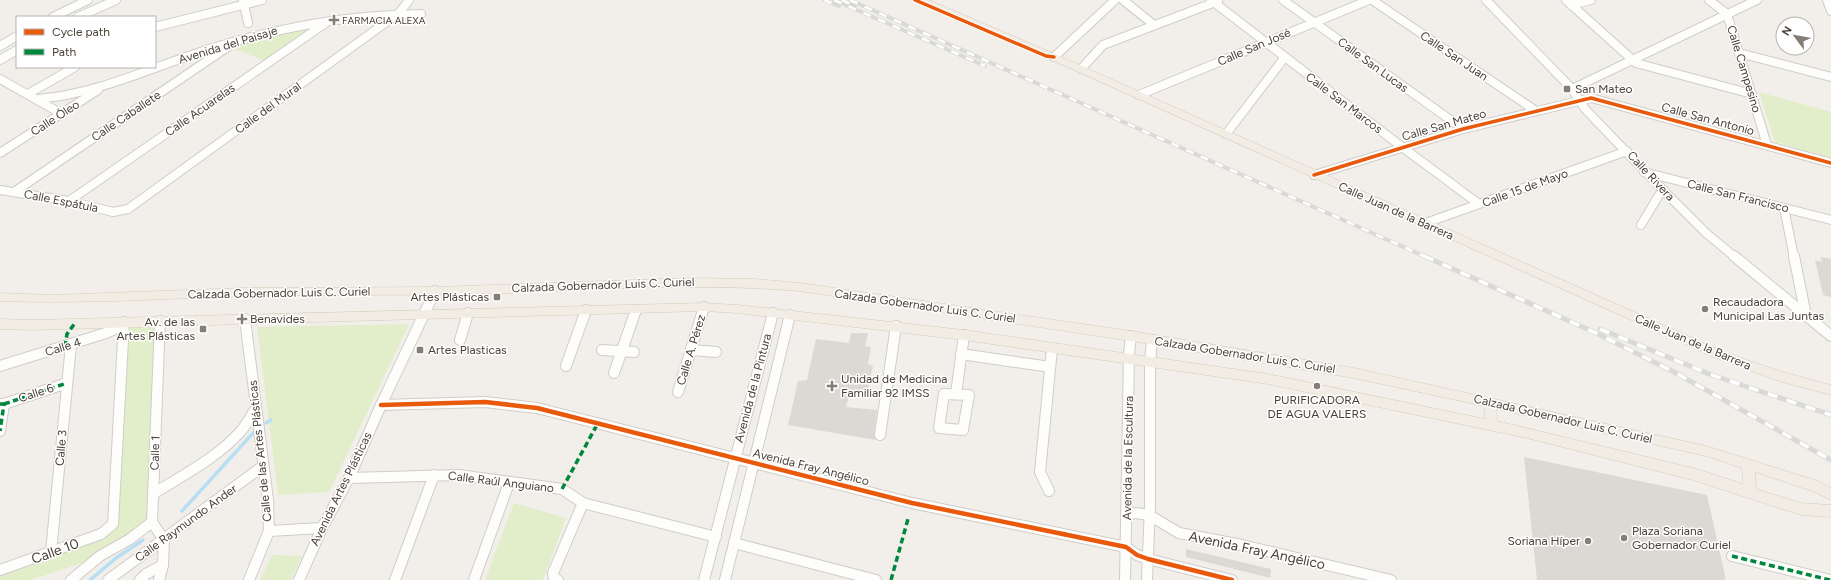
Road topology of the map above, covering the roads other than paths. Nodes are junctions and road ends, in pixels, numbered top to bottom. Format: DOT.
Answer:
graph roads {
  1 [pos="88,0"];
  2 [pos="116,0"];
  3 [pos="262,0"];
  4 [pos="409,0"];
  5 [pos="922,0"];
  6 [pos="1115,0"];
  7 [pos="1123,0"];
  8 [pos="1283,0"];
  9 [pos="1371,0"];
  10 [pos="1486,0"];
  11 [pos="1591,0"];
  12 [pos="1709,0"];
  13 [pos="1757,0"];
  14 [pos="1827,0"];
  15 [pos="1215,1"];
  16 [pos="243,2"];
  17 [pos="1568,2"];
  18 [pos="1831,11"];
  19 [pos="399,13"];
  20 [pos="421,14"];
  21 [pos="1727,14"];
  22 [pos="55,16"];
  23 [pos="80,16"];
  24 [pos="331,19"];
  25 [pos="1314,22"];
  26 [pos="248,23"];
  27 [pos="1154,25"];
  28 [pos="156,27"];
  29 [pos="16,37"];
  30 [pos="239,39"];
  31 [pos="1265,42"];
  32 [pos="0,46"];
  33 [pos="16,51"];
  34 [pos="1739,53"];
  35 [pos="1054,56"];
  36 [pos="1285,57"];
  37 [pos="1630,59"];
  38 [pos="0,60"];
  39 [pos="156,67"];
  40 [pos="73,68"];
  41 [pos="153,68"];
  42 [pos="1081,69"];
  43 [pos="1831,77"];
  44 [pos="0,79"];
  45 [pos="109,83"];
  46 [pos="1572,88"];
  47 [pos="28,94"];
  48 [pos="1752,94"];
  49 [pos="1139,95"];
  50 [pos="38,99"];
  51 [pos="1580,101"];
  52 [pos="1536,111"];
  53 [pos="62,114"];
  54 [pos="1463,129"];
  55 [pos="1226,134"];
  56 [pos="1767,145"];
  57 [pos="1402,147"];
  58 [pos="1627,152"];
  59 [pos="0,154"];
  60 [pos="1831,163"];
  61 [pos="1644,172"];
  62 [pos="1314,174"];
  63 [pos="0,190"];
  64 [pos="1664,191"];
  65 [pos="14,192"];
  66 [pos="69,201"];
  67 [pos="1480,204"];
  68 [pos="1784,208"];
  69 [pos="123,211"];
  70 [pos="1831,220"];
  71 [pos="1424,224"];
  72 [pos="1641,225"];
  73 [pos="435,291"];
  74 [pos="0,297"];
  75 [pos="704,307"];
  76 [pos="586,310"];
  77 [pos="636,310"];
  78 [pos="468,312"];
  79 [pos="773,313"];
  80 [pos="424,314"];
  81 [pos="790,315"];
  82 [pos="1806,316"];
  83 [pos="245,319"];
  84 [pos="160,321"];
  85 [pos="0,324"];
  86 [pos="124,324"];
  87 [pos="896,326"];
  88 [pos="964,335"];
  89 [pos="1131,336"];
  90 [pos="1831,336"];
  91 [pos="460,340"];
  92 [pos="1152,340"];
  93 [pos="71,345"];
  94 [pos="1052,349"];
  95 [pos="602,350"];
  96 [pos="691,350"];
  97 [pos="622,351"];
  98 [pos="634,352"];
  99 [pos="716,352"];
  100 [pos="961,354"];
  101 [pos="1129,359"];
  102 [pos="1150,363"];
  103 [pos="0,366"];
  104 [pos="566,366"];
  105 [pos="1050,367"];
  106 [pos="614,373"];
  107 [pos="67,383"];
  108 [pos="1831,390"];
  109 [pos="678,392"];
  110 [pos="956,394"];
  111 [pos="1490,402"];
  112 [pos="2,404"];
  113 [pos="380,405"];
  114 [pos="256,408"];
  115 [pos="1492,425"];
  116 [pos="0,431"];
  117 [pos="880,435"];
  118 [pos="734,459"];
  119 [pos="753,463"];
  120 [pos="1748,465"];
  121 [pos="263,466"];
  122 [pos="434,475"];
  123 [pos="349,478"];
  124 [pos="509,483"];
  125 [pos="1049,491"];
  126 [pos="1750,492"];
  127 [pos="153,494"];
  128 [pos="1831,494"];
  129 [pos="583,503"];
  130 [pos="1831,511"];
  131 [pos="1127,515"];
  132 [pos="1149,516"];
  133 [pos="152,522"];
  134 [pos="322,528"];
  135 [pos="269,531"];
  136 [pos="716,537"];
  137 [pos="164,540"];
  138 [pos="734,543"];
  139 [pos="1126,547"];
  140 [pos="51,552"];
  141 [pos="1732,556"];
  142 [pos="1148,559"];
  143 [pos="163,565"];
  144 [pos="0,570"];
  145 [pos="71,580"];
  146 [pos="108,580"];
  147 [pos="140,580"];
  148 [pos="159,580"];
  149 [pos="249,580"];
  150 [pos="299,580"];
  151 [pos="395,580"];
  152 [pos="474,580"];
  153 [pos="558,580"];
  154 [pos="704,580"];
  155 [pos="725,580"];
  156 [pos="876,580"];
  157 [pos="1125,580"];
  158 [pos="1147,580"];
  159 [pos="1231,580"];
  160 [pos="1391,580"];
  161 [pos="1830,580"];
  1 -- 22 [label="street"];
  2 -- 23 [label="street"];
  3 -- 16 [label="street"];
  4 -- 19 [label="street, Calle del Mural"];
  5 -- 35 [label="main road, Calle Juan de la Barrera"];
  6 -- 35 [label="street"];
  7 -- 27 [label="street"];
  8 -- 25 [label="street, Calle San Lucas"];
  9 -- 25 [label="street, Calle San José"];
  9 -- 52 [label="street, Calle San Juan"];
  10 -- 46 [label="street, Calle Rivera"];
  11 -- 17 [label="street"];
  12 -- 21 [label="street, Calle Campesino"];
  13 -- 21 [label="street"];
  14 -- 18 [label="street"];
  15 -- 27 [label="street"];
  15 -- 31 [label="street, Calle San Marcos"];
  16 -- 26 [label="street"];
  16 -- 28 [label="street"];
  17 -- 37 [label="street"];
  19 -- 20 [label="street, Avenida del Paisaje"];
  19 -- 24 [label="street, Avenida del Paisaje"];
  19 -- 69 [label="street, Calle del Mural"];
  21 -- 34 [label="street, Calle Campesino"];
  21 -- 37 [label="street"];
  24 -- 30 [label="street, Avenida del Paisaje"];
  24 -- 66 [label="street, Calle Acuarelas"];
  25 -- 31 [label="street, Calle San José"];
  25 -- 54 [label="street, Calle San Lucas"];
  27 -- 42 [label="street"];
  29 -- 32 [label="street"];
  30 -- 39 [label="street, Avenida del Paisaje"];
  30 -- 65 [label="street, Calle Caballete"];
  31 -- 36 [label="street, Calle San Marcos"];
  31 -- 49 [label="street, Calle San José"];
  33 -- 38 [label="street"];
  34 -- 43 [label="street"];
  34 -- 48 [label="street, Calle Campesino"];
  35 -- 42 [label="main road, Calle Juan de la Barrera"];
  36 -- 55 [label="street"];
  36 -- 57 [label="street, Calle San Marcos"];
  37 -- 46 [label="street"];
  37 -- 48 [label="street"];
  40 -- 47 [label="street"];
  41 -- 45 [label="street, Avenida del Paisaje"];
  42 -- 49 [label="main road, Calle Juan de la Barrera"];
  44 -- 47 [label="street"];
  45 -- 50 [label="street, Avenida del Paisaje"];
  45 -- 53 [label="street, Calle Óleo"];
  46 -- 51 [label="street, Calle Rivera"];
  47 -- 50 [label="street"];
  48 -- 56 [label="street, Calle Campesino"];
  49 -- 55 [label="main road, Calle Juan de la Barrera"];
  50 -- 53 [label="street"];
  51 -- 52 [label="street, Calle San Mateo"];
  51 -- 56 [label="street, Calle San Antonio"];
  51 -- 58 [label="street, Calle Rivera"];
  52 -- 54 [label="street, Calle San Mateo"];
  53 -- 59 [label="street, Calle Óleo"];
  54 -- 57 [label="street, Calle San Mateo"];
  55 -- 62 [label="main road, Calle Juan de la Barrera"];
  56 -- 60 [label="street, Calle San Antonio"];
  57 -- 62 [label="street, Calle San Mateo"];
  57 -- 67 [label="street, Calle San Marcos"];
  58 -- 61 [label="street, Calle Rivera"];
  58 -- 67 [label="street, Calle 15 de Mayo"];
  61 -- 64 [label="street, Calle Rivera"];
  61 -- 68 [label="street, Calle San Francisco"];
  62 -- 71 [label="main road, Calle Juan de la Barrera"];
  63 -- 65 [label="street, Calle Espátula"];
  64 -- 72 [label="street"];
  64 -- 82 [label="street, Calle Rivera"];
  65 -- 66 [label="street, Calle Espátula"];
  66 -- 69 [label="street, Calle Espátula"];
  67 -- 71 [label="street, Calle 15 de Mayo"];
  68 -- 70 [label="street, Calle San Francisco"];
  68 -- 82 [label="street"];
  71 -- 108 [label="main road, Calle Juan de la Barrera"];
  73 -- 74 [label="main road, Calzada Gobernador Luis C. Curiel"];
  73 -- 80 [label="street, Avenida Artes Plásticas"];
  73 -- 89 [label="main road, Calzada Gobernador Luis C. Curiel"];
  75 -- 77 [label="main road, Calzada Gobernador Luis C. Curiel"];
  75 -- 79 [label="main road, Calzada Gobernador Luis C. Curiel"];
  75 -- 96 [label="street, Calle A. Pérez"];
  76 -- 77 [label="main road, Calzada Gobernador Luis C. Curiel"];
  76 -- 78 [label="main road, Calzada Gobernador Luis C. Curiel"];
  76 -- 104 [label="street"];
  77 -- 97 [label="street"];
  78 -- 80 [label="main road, Calzada Gobernador Luis C. Curiel"];
  78 -- 91 [label="street"];
  79 -- 81 [label="main road, Calzada Gobernador Luis C. Curiel"];
  79 -- 118 [label="street, Avenida de la Pintura"];
  80 -- 83 [label="main road, Calzada Gobernador Luis C. Curiel"];
  80 -- 113 [label="street, Avenida Artes Plásticas"];
  81 -- 87 [label="main road, Calzada Gobernador Luis C. Curiel"];
  81 -- 119 [label="street, Avenida de la Pintura"];
  82 -- 90 [label="street, Calle Rivera"];
  83 -- 84 [label="main road, Calzada Gobernador Luis C. Curiel"];
  83 -- 114 [label="street, Calle de las Artes Plásticas"];
  84 -- 86 [label="main road, Calzada Gobernador Luis C. Curiel"];
  84 -- 127 [label="street, Calle 1"];
  85 -- 86 [label="main road, Calzada Gobernador Luis C. Curiel"];
  86 -- 93 [label="street, Calle 4"];
  86 -- 140 [label="street, Calle 10"];
  87 -- 88 [label="main road, Calzada Gobernador Luis C. Curiel"];
  87 -- 117 [label="street"];
  88 -- 94 [label="main road, Calzada Gobernador Luis C. Curiel"];
  88 -- 100 [label="street"];
  89 -- 92 [label="main road, Calzada Gobernador Luis C. Curiel"];
  89 -- 101 [label="street, Avenida de la Escultura"];
  92 -- 102 [label="street, Avenida de la Escultura"];
  92 -- 111 [label="main road, Calzada Gobernador Luis C. Curiel"];
  93 -- 103 [label="street, Calle 4"];
  93 -- 107 [label="street, Calle 3"];
  94 -- 101 [label="main road, Calzada Gobernador Luis C. Curiel"];
  94 -- 105 [label="street"];
  95 -- 97 [label="street"];
  96 -- 99 [label="street"];
  96 -- 109 [label="street, Calle A. Pérez"];
  97 -- 98 [label="street"];
  97 -- 106 [label="street"];
  100 -- 105 [label="street"];
  100 -- 110 [label="street"];
  101 -- 102 [label="main road, Calzada Gobernador Luis C. Curiel"];
  101 -- 131 [label="street, Avenida de la Escultura"];
  102 -- 115 [label="main road, Calzada Gobernador Luis C. Curiel"];
  102 -- 132 [label="street, Avenida de la Escultura"];
  105 -- 125 [label="street"];
  107 -- 112 [label="street, Calle 6"];
  107 -- 140 [label="street, Calle 3"];
  110 -- 110 [label="street"];
  111 -- 115 [label="main road"];
  111 -- 120 [label="main road, Calzada Gobernador Luis C. Curiel"];
  112 -- 116 [label="street"];
  113 -- 118 [label="street, Avenida Fray Angélico"];
  113 -- 123 [label="street, Avenida Artes Plásticas"];
  114 -- 121 [label="street, Calle de las Artes Plásticas"];
  114 -- 127 [label="street"];
  115 -- 126 [label="main road, Calzada Gobernador Luis C. Curiel"];
  118 -- 119 [label="street, Avenida Fray Angélico"];
  118 -- 136 [label="street, Avenida de la Pintura"];
  119 -- 138 [label="street, Avenida de la Pintura"];
  119 -- 139 [label="street, Avenida Fray Angélico"];
  120 -- 126 [label="main road"];
  120 -- 128 [label="main road, Calzada Gobernador Luis C. Curiel"];
  121 -- 135 [label="street, Calle de las Artes Plásticas"];
  121 -- 137 [label="street, Calle Raymundo Ander"];
  122 -- 123 [label="street, Calle Raúl Anguiano"];
  122 -- 124 [label="street, Calle Raúl Anguiano"];
  122 -- 151 [label="street"];
  123 -- 134 [label="street, Avenida Artes Plásticas"];
  124 -- 129 [label="street, Calle Raúl Anguiano"];
  124 -- 152 [label="street"];
  126 -- 130 [label="main road, Calzada Gobernador Luis C. Curiel"];
  127 -- 133 [label="street, Calle 1"];
  129 -- 136 [label="street, Calle Raúl Anguiano"];
  129 -- 153 [label="street"];
  131 -- 132 [label="street, Avenida Fray Angélico"];
  131 -- 139 [label="street, Avenida de la Escultura"];
  132 -- 142 [label="street, Avenida de la Escultura"];
  132 -- 160 [label="street, Avenida Fray Angélico"];
  133 -- 137 [label="street"];
  133 -- 145 [label="street, Calle Raymundo Ander"];
  134 -- 135 [label="street"];
  134 -- 150 [label="street, Avenida Artes Plásticas"];
  135 -- 149 [label="street, Calle de las Artes Plásticas"];
  136 -- 154 [label="street, Avenida de la Pintura"];
  137 -- 143 [label="street"];
  137 -- 146 [label="street, Calle Raymundo Ander"];
  138 -- 155 [label="street, Avenida de la Pintura"];
  138 -- 156 [label="street"];
  139 -- 142 [label="street, Avenida Fray Angélico"];
  139 -- 157 [label="street, Avenida de la Escultura"];
  140 -- 144 [label="street, Calle 10"];
  141 -- 161 [label="street"];
  142 -- 158 [label="street, Avenida de la Escultura"];
  142 -- 159 [label="street, Avenida Fray Angélico"];
  143 -- 147 [label="street"];
  143 -- 148 [label="street"];
}
